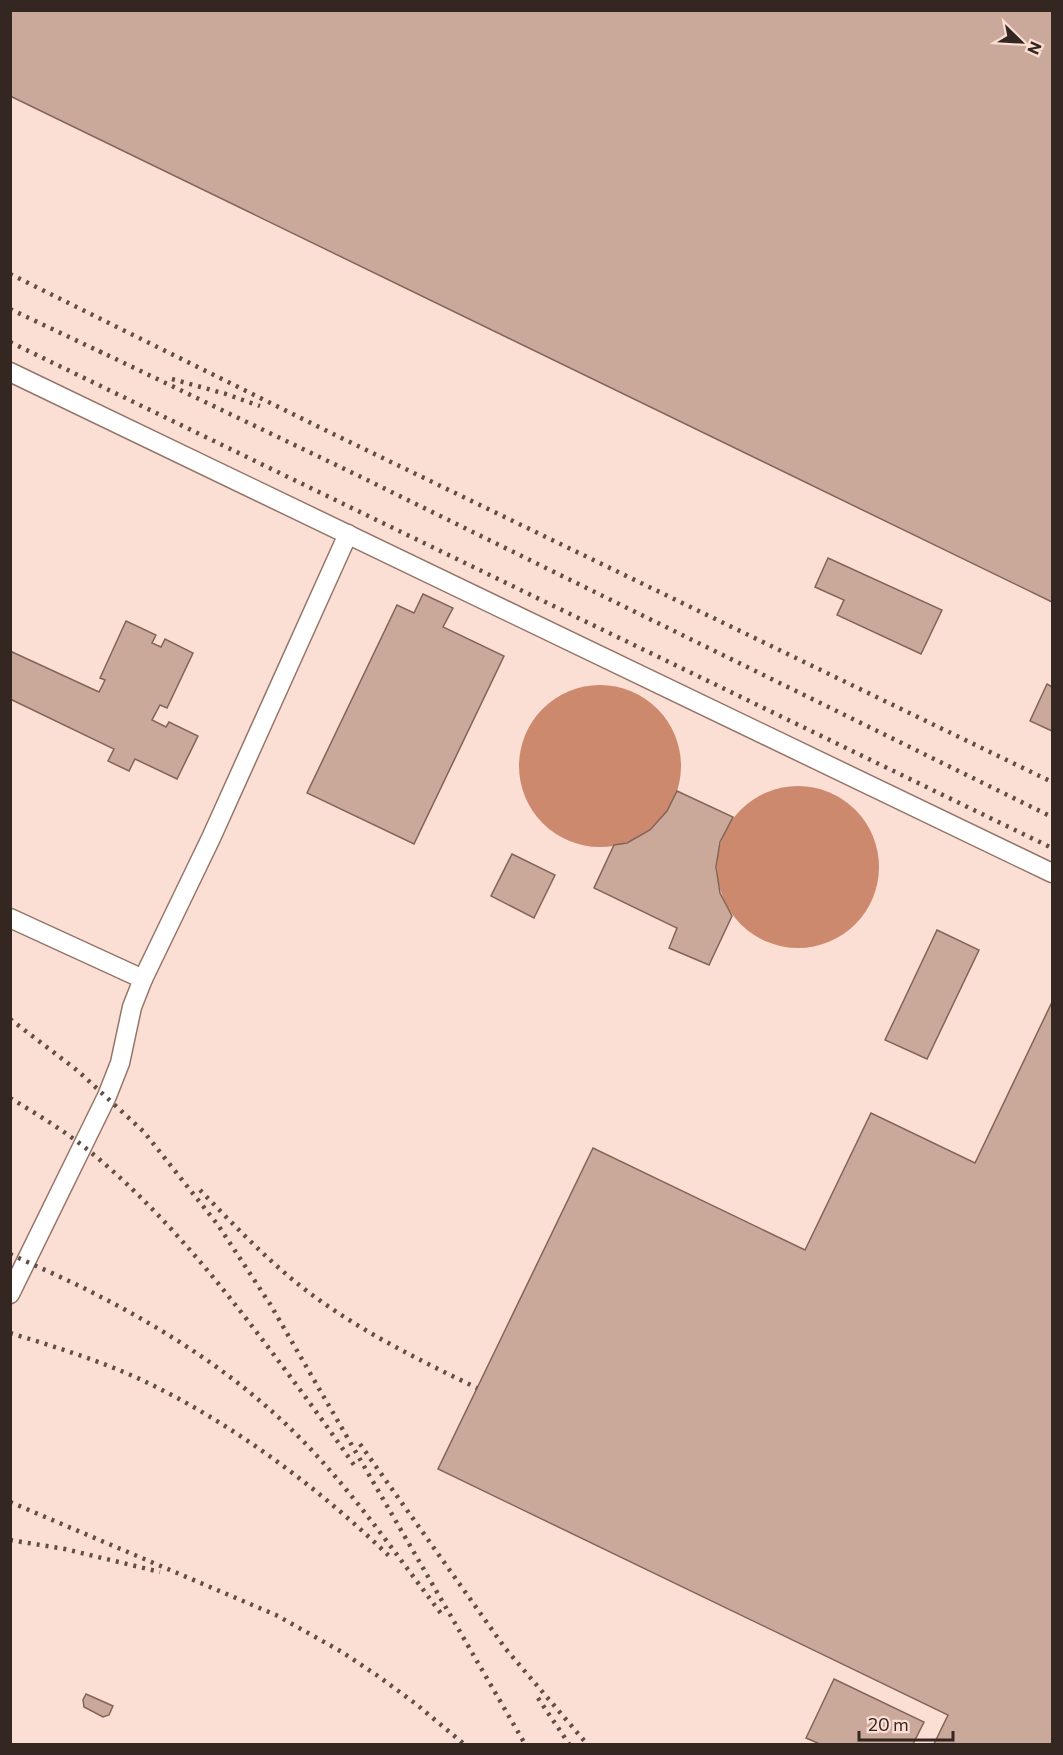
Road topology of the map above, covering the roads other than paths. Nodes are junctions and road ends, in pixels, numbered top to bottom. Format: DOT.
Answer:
graph roads {
  1 [pos="10,372"];
  2 [pos="348,534"];
  3 [pos="1053,873"];
  4 [pos="10,918"];
  5 [pos="143,979"];
  6 [pos="10,1294"];
  1 -- 2 [label="lane"];
  2 -- 3 [label="lane"];
  2 -- 5 [label="lane"];
  4 -- 5 [label="lane"];
  5 -- 6 [label="lane"];
}
